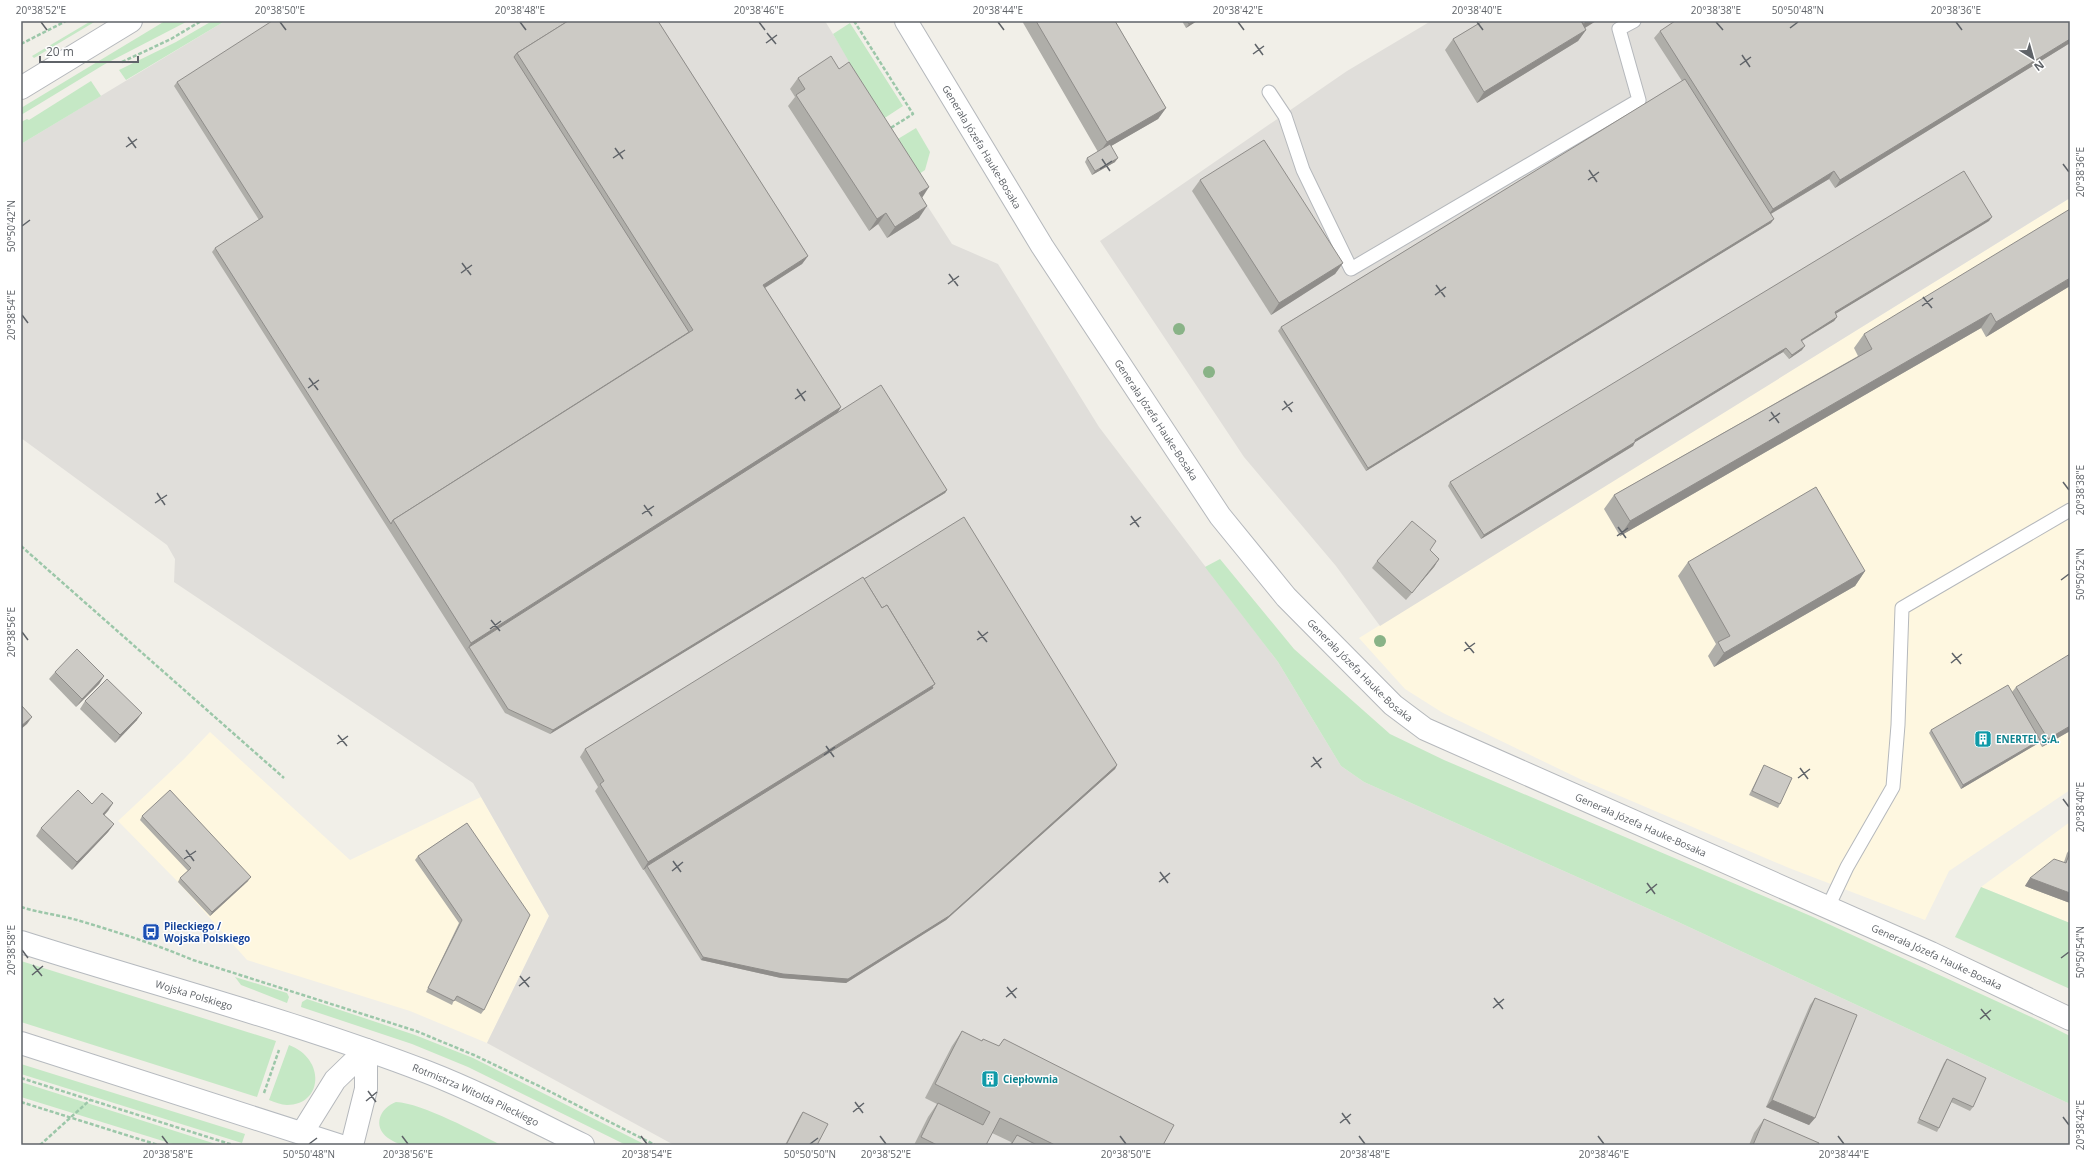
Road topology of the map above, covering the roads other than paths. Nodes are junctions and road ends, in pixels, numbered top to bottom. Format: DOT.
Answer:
graph roads {
  1 [pos="131,21"];
  2 [pos="906,21"];
  3 [pos="1634,21"];
  4 [pos="21,88"];
  5 [pos="1269,92"];
  6 [pos="2070,510"];
  7 [pos="1828,907"];
  8 [pos="21,942"];
  9 [pos="2070,1019"];
  10 [pos="21,1043"];
  11 [pos="366,1050"];
  12 [pos="301,1139"];
  13 [pos="338,1145"];
  14 [pos="352,1145"];
  15 [pos="583,1145"];
  1 -- 4 [label="street"];
  2 -- 7 [label="street, Generała Józefa Hauke-Bosaka"];
  3 -- 5 [label="lane"];
  6 -- 7 [label="lane"];
  7 -- 9 [label="street, Generała Józefa Hauke-Bosaka"];
  8 -- 11 [label="street, Wojska Polskiego"];
  10 -- 12 [label="street"];
  11 -- 12 [label="street"];
  11 -- 14 [label="street"];
  11 -- 15 [label="street, Rotmistrza Witolda Pileckiego"];
  12 -- 13 [label="street"];
}
